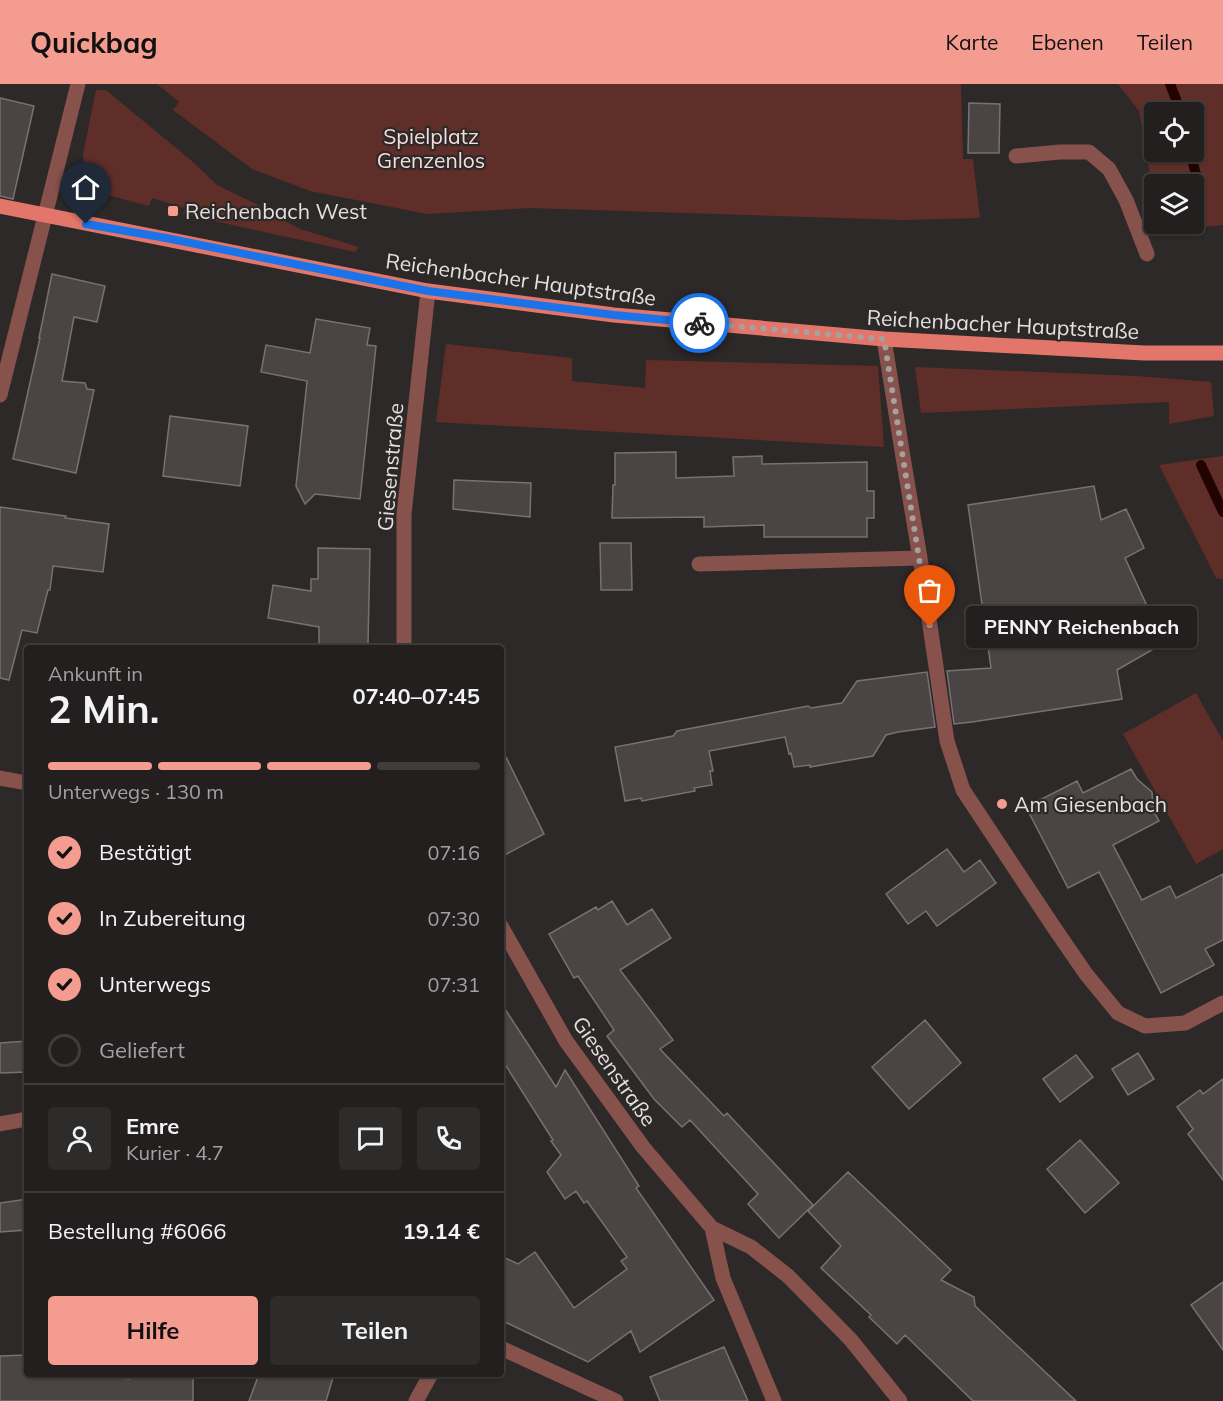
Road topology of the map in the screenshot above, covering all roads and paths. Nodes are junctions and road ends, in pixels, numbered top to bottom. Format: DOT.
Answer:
graph roads {
  1 [pos="78,84"];
  2 [pos="1016,156"];
  3 [pos="0,206"];
  4 [pos="46,216"];
  5 [pos="1147,254"];
  6 [pos="428,291"];
  7 [pos="884,339"];
  8 [pos="1223,353"];
  9 [pos="0,394"];
  10 [pos="920,558"];
  11 [pos="699,564"];
  12 [pos="404,645"];
  13 [pos="0,778"];
  14 [pos="24,782"];
  15 [pos="504,931"];
  16 [pos="1223,1003"];
  17 [pos="24,1120"];
  18 [pos="0,1124"];
  19 [pos="712,1228"];
  20 [pos="504,1349"];
  21 [pos="430,1377"];
  22 [pos="416,1401"];
  23 [pos="616,1401"];
  24 [pos="774,1401"];
  25 [pos="900,1401"];
  1 -- 4 [label="street"];
  2 -- 5 [label="street"];
  3 -- 4 [label="main road, Reichenbacher Hauptstraße"];
  4 -- 6 [label="main road, Reichenbacher Hauptstraße"];
  4 -- 9 [label="street"];
  6 -- 7 [label="main road, Reichenbacher Hauptstraße"];
  6 -- 12 [label="street, Giesenstraße"];
  7 -- 8 [label="main road, Reichenbacher Hauptstraße"];
  7 -- 10 [label="street"];
  10 -- 11 [label="street"];
  10 -- 16 [label="street"];
  13 -- 14 [label="street"];
  15 -- 19 [label="street, Giesenstraße"];
  17 -- 18 [label="street"];
  19 -- 24 [label="street, Giesenstraße"];
  19 -- 25 [label="street, Giesenstraße"];
  20 -- 23 [label="street"];
  21 -- 22 [label="street"];
}
